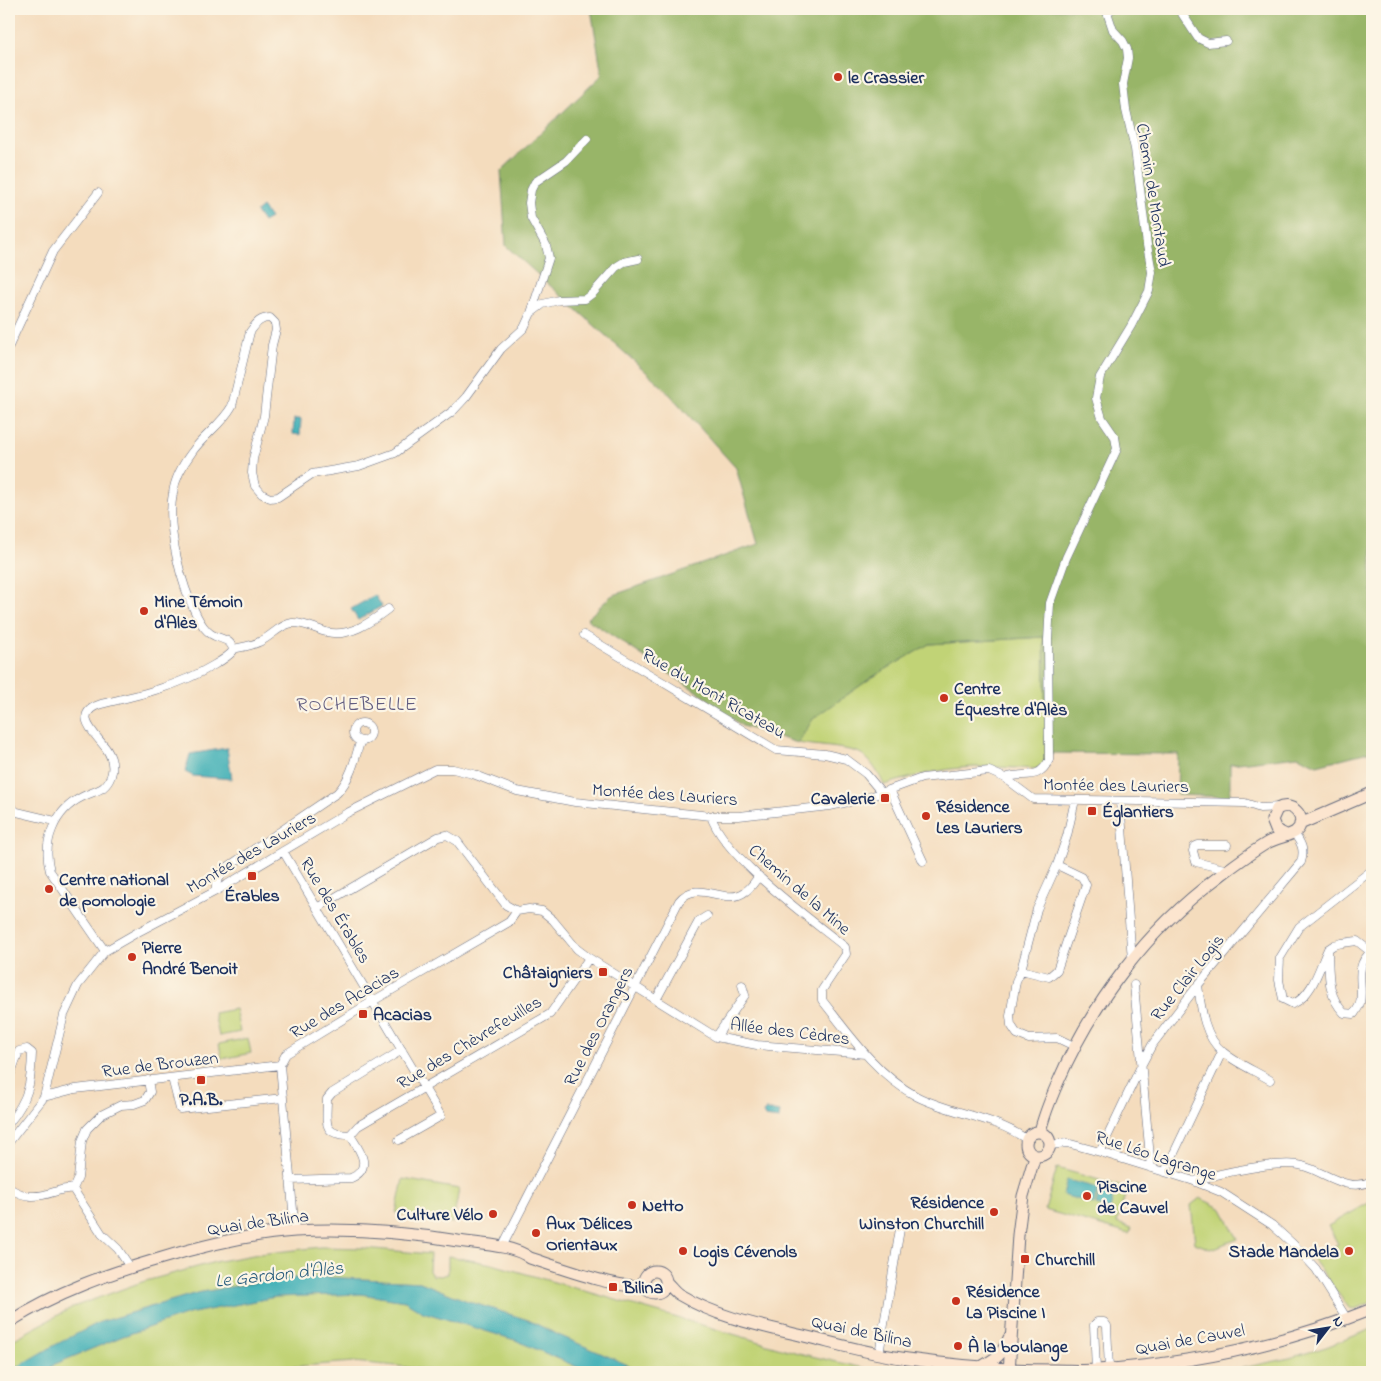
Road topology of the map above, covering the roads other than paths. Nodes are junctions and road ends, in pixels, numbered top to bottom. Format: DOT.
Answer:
graph roads {
  1 [pos="1112,9"];
  2 [pos="1179,9"];
  3 [pos="1226,41"];
  4 [pos="587,139"];
  5 [pos="98,193"];
  6 [pos="638,259"];
  7 [pos="532,313"];
  8 [pos="9,346"];
  9 [pos="388,608"];
  10 [pos="584,635"];
  11 [pos="233,649"];
  12 [pos="360,742"];
  13 [pos="1005,778"];
  14 [pos="886,792"];
  15 [pos="1372,793"];
  16 [pos="9,799"];
  17 [pos="1075,800"];
  18 [pos="1120,801"];
  19 [pos="9,806"];
  20 [pos="1281,807"];
  21 [pos="1260,808"];
  22 [pos="1332,810"];
  23 [pos="1297,811"];
  24 [pos="17,812"];
  25 [pos="711,816"];
  26 [pos="55,820"];
  27 [pos="1273,823"];
  28 [pos="1293,831"];
  29 [pos="1267,843"];
  30 [pos="1227,845"];
  31 [pos="283,851"];
  32 [pos="923,861"];
  33 [pos="1057,865"];
  34 [pos="1228,870"];
  35 [pos="1372,870"];
  36 [pos="760,876"];
  37 [pos="216,891"];
  38 [pos="317,908"];
  39 [pos="517,911"];
  40 [pos="707,916"];
  41 [pos="1328,949"];
  42 [pos="105,951"];
  43 [pos="1371,952"];
  44 [pos="589,958"];
  45 [pos="1132,960"];
  46 [pos="1021,970"];
  47 [pos="742,985"];
  48 [pos="1134,985"];
  49 [pos="1198,985"];
  50 [pos="635,986"];
  51 [pos="656,1000"];
  52 [pos="373,1001"];
  53 [pos="716,1037"];
  54 [pos="1074,1046"];
  55 [pos="402,1050"];
  56 [pos="1222,1052"];
  57 [pos="865,1054"];
  58 [pos="1142,1064"];
  59 [pos="280,1065"];
  60 [pos="9,1078"];
  61 [pos="172,1078"];
  62 [pos="148,1080"];
  63 [pos="1270,1080"];
  64 [pos="424,1088"];
  65 [pos="44,1097"];
  66 [pos="283,1098"];
  67 [pos="9,1123"];
  68 [pos="1040,1132"];
  69 [pos="350,1136"];
  70 [pos="1026,1139"];
  71 [pos="399,1140"];
  72 [pos="9,1142"];
  73 [pos="1050,1145"];
  74 [pos="1100,1152"];
  75 [pos="1035,1156"];
  76 [pos="1151,1168"];
  77 [pos="1165,1172"];
  78 [pos="290,1180"];
  79 [pos="1194,1181"];
  80 [pos="1372,1181"];
  81 [pos="9,1188"];
  82 [pos="73,1189"];
  83 [pos="900,1229"];
  84 [pos="294,1232"];
  85 [pos="502,1247"];
  86 [pos="130,1267"];
  87 [pos="644,1282"];
  88 [pos="666,1282"];
  89 [pos="659,1292"];
  90 [pos="1372,1309"];
  91 [pos="710,1310"];
  92 [pos="1348,1319"];
  93 [pos="9,1322"];
  94 [pos="1012,1329"];
  95 [pos="879,1354"];
  96 [pos="981,1367"];
  97 [pos="1109,1369"];
  98 [pos="1096,1370"];
  99 [pos="1009,1371"];
  1 -- 13 [label="street, Chemin de Montaud"];
  2 -- 3 [label="street"];
  4 -- 7 [label="street"];
  5 -- 8 [label="street"];
  6 -- 7 [label="street"];
  7 -- 11 [label="street"];
  9 -- 11 [label="street"];
  10 -- 14 [label="street, Rue du Mont Ricateau"];
  11 -- 26 [label="street"];
  12 -- 37 [label="street"];
  13 -- 14 [label="street, Montée des Lauriers"];
  13 -- 17 [label="street, Montée des Lauriers"];
  14 -- 25 [label="street, Montée des Lauriers"];
  14 -- 32 [label="street, Rue du Mont Ricateau"];
  15 -- 22 [label="main road"];
  16 -- 24 [label="street"];
  17 -- 18 [label="street, Montée des Lauriers"];
  17 -- 33 [label="street"];
  18 -- 21 [label="street, Montée des Lauriers"];
  18 -- 45 [label="street"];
  19 -- 24 [label="street"];
  20 -- 21 [label="street, Montée des Lauriers"];
  20 -- 23 [label="main road"];
  20 -- 27 [label="main road"];
  21 -- 27 [label="street"];
  22 -- 23 [label="main road"];
  22 -- 28 [label="main road"];
  23 -- 28 [label="main road"];
  24 -- 26 [label="street"];
  25 -- 31 [label="street, Montée des Lauriers"];
  25 -- 36 [label="street, Chemin de la Mine"];
  26 -- 42 [label="street"];
  27 -- 28 [label="main road"];
  27 -- 29 [label="main road"];
  28 -- 29 [label="main road"];
  28 -- 49 [label="street, Rue Clair Logis"];
  29 -- 34 [label="main road"];
  30 -- 34 [label="street"];
  31 -- 37 [label="street, Montée des Lauriers"];
  31 -- 38 [label="street, Rue des Érables"];
  33 -- 46 [label="street"];
  33 -- 46 [label="street"];
  34 -- 45 [label="main road"];
  35 -- 41 [label="street"];
  36 -- 50 [label="street, Rue des Orangers"];
  36 -- 57 [label="street, Chemin de la Mine"];
  37 -- 42 [label="street, Montée des Lauriers"];
  38 -- 39 [label="street"];
  38 -- 52 [label="street, Rue des Érables"];
  39 -- 44 [label="street, Allée des Cèdres"];
  39 -- 52 [label="street, Rue des Acacias"];
  40 -- 51 [label="street"];
  41 -- 43 [label="street"];
  41 -- 43 [label="street"];
  42 -- 65 [label="street"];
  44 -- 50 [label="street, Allée des Cèdres"];
  44 -- 64 [label="street, Rue des Chèvrefeuilles"];
  45 -- 54 [label="main road"];
  46 -- 54 [label="street"];
  47 -- 53 [label="street"];
  48 -- 58 [label="street"];
  49 -- 56 [label="street"];
  49 -- 58 [label="street, Rue Clair Logis"];
  50 -- 51 [label="street, Allée des Cèdres"];
  50 -- 85 [label="street, Rue des Orangers"];
  51 -- 53 [label="street, Allée des Cèdres"];
  52 -- 55 [label="street, Rue des Érables"];
  52 -- 59 [label="street, Rue des Acacias"];
  53 -- 57 [label="street, Allée des Cèdres"];
  54 -- 68 [label="main road"];
  55 -- 64 [label="street, Rue des Érables"];
  55 -- 69 [label="street, Rue des Chèvrefeuilles"];
  56 -- 63 [label="street"];
  56 -- 77 [label="street"];
  57 -- 70 [label="street, Chemin de la Mine"];
  58 -- 74 [label="street, Rue Clair Logis"];
  58 -- 76 [label="street"];
  59 -- 61 [label="street, Rue de Brouzen"];
  59 -- 66 [label="street"];
  60 -- 67 [label="street"];
  61 -- 62 [label="street, Rue de Brouzen"];
  61 -- 66 [label="street"];
  62 -- 65 [label="street, Rue de Brouzen"];
  62 -- 82 [label="street"];
  64 -- 69 [label="street, Rue des Chèvrefeuilles"];
  64 -- 71 [label="street, Rue des Érables"];
  65 -- 72 [label="street"];
  66 -- 78 [label="street"];
  68 -- 70 [label="main road"];
  68 -- 73 [label="main road"];
  69 -- 78 [label="street"];
  70 -- 75 [label="main road"];
  73 -- 74 [label="street, Rue Léo Lagrange"];
  73 -- 75 [label="main road"];
  74 -- 76 [label="street, Rue Léo Lagrange"];
  75 -- 94 [label="main road"];
  76 -- 77 [label="street, Rue Léo Lagrange"];
  77 -- 79 [label="street, Rue Léo Lagrange"];
  78 -- 84 [label="street"];
  79 -- 80 [label="street"];
  79 -- 92 [label="street, Rue Léo Lagrange"];
  81 -- 82 [label="street"];
  82 -- 86 [label="street"];
  83 -- 95 [label="street"];
  84 -- 85 [label="main road, Quai de Bilina"];
  84 -- 86 [label="main road, Quai de Bilina"];
  85 -- 87 [label="main road, Quai de Bilina"];
  86 -- 93 [label="main road, Quai de Bilina"];
  87 -- 88 [label="main road"];
  87 -- 89 [label="main road"];
  88 -- 89 [label="main road"];
  88 -- 91 [label="main road, Quai de Bilina"];
  89 -- 91 [label="main road, Quai de Bilina"];
  90 -- 92 [label="main road, Quai de Cauvel"];
  91 -- 95 [label="main road, Quai de Bilina"];
  92 -- 97 [label="main road, Quai de Cauvel"];
  94 -- 96 [label="main road"];
  94 -- 99 [label="main road"];
  95 -- 96 [label="main road, Quai de Bilina"];
  96 -- 99 [label="main road, Quai de Bilina"];
  97 -- 98 [label="main road, Quai de Cauvel"];
  97 -- 98 [label="street"];
  98 -- 99 [label="main road, Quai de Cauvel"];
}
